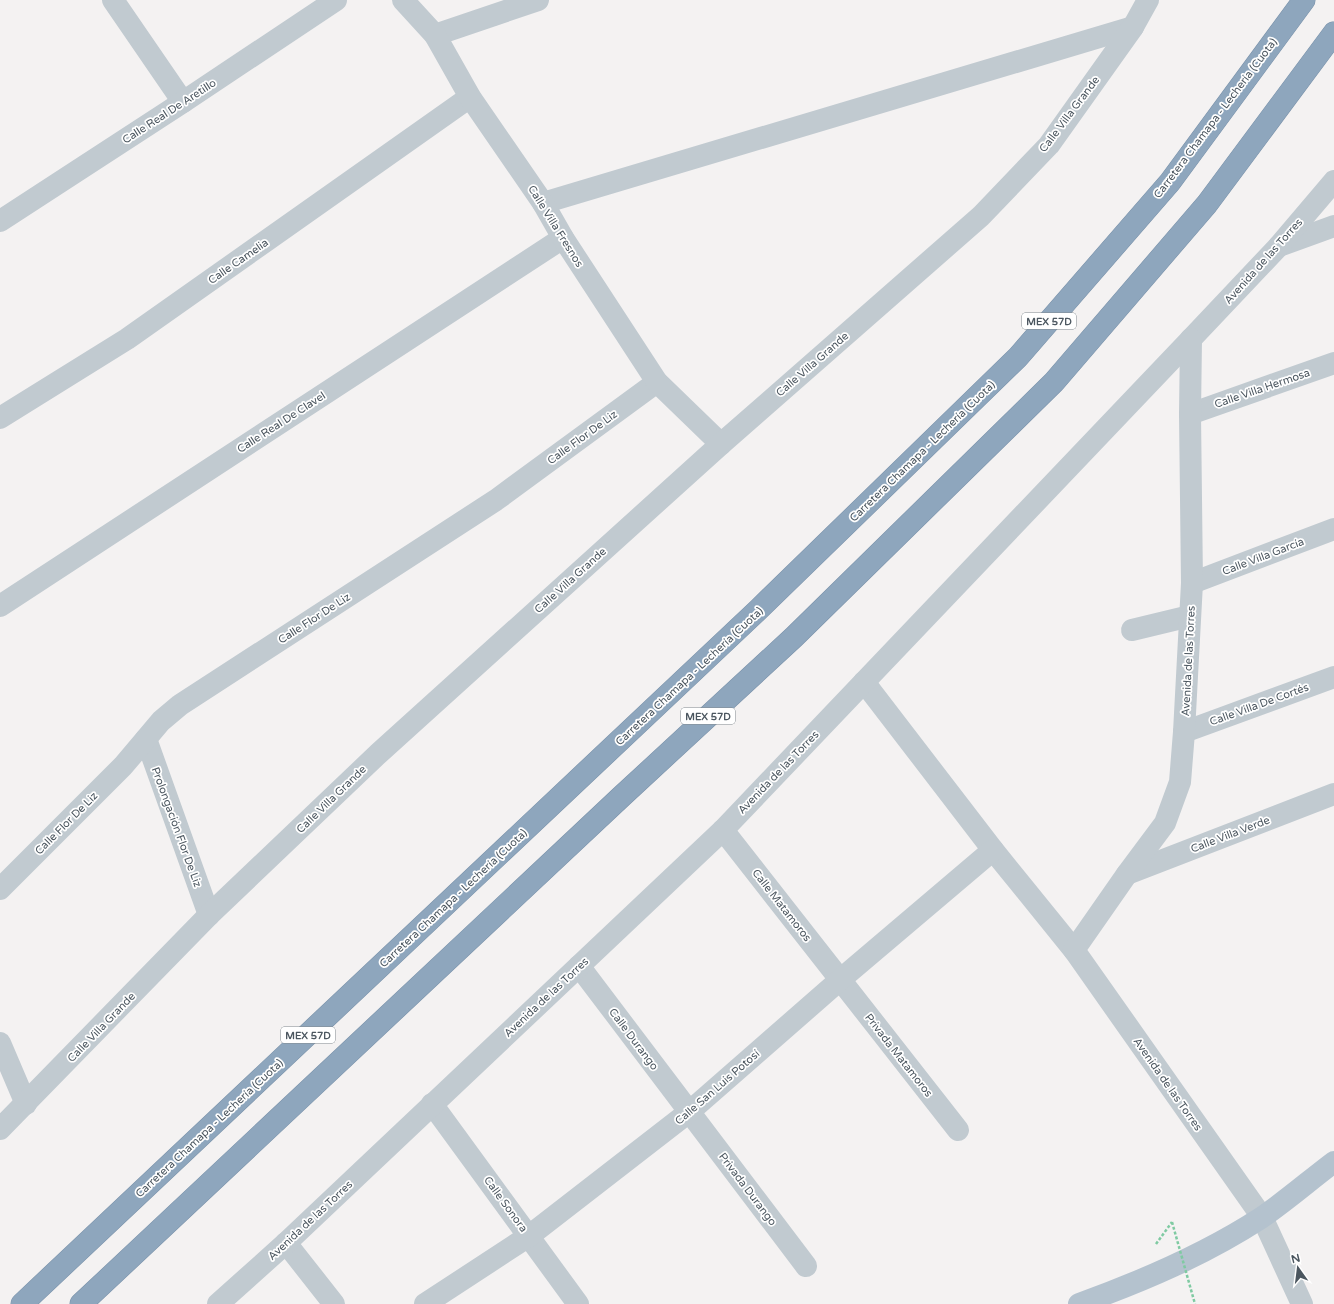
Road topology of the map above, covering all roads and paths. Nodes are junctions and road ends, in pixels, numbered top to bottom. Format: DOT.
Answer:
graph roads {
  1 [pos="113,0"];
  2 [pos="336,0"];
  3 [pos="403,0"];
  4 [pos="538,0"];
  5 [pos="1148,0"];
  6 [pos="1304,0"];
  7 [pos="1133,27"];
  8 [pos="1334,33"];
  9 [pos="435,35"];
  10 [pos="470,97"];
  11 [pos="183,102"];
  12 [pos="1334,181"];
  13 [pos="543,203"];
  14 [pos="4,212"];
  15 [pos="1334,226"];
  16 [pos="563,238"];
  17 [pos="1278,247"];
  18 [pos="1191,339"];
  19 [pos="1334,363"];
  20 [pos="657,382"];
  21 [pos="1190,414"];
  22 [pos="0,418"];
  23 [pos="721,444"];
  24 [pos="1334,529"];
  25 [pos="1192,583"];
  26 [pos="0,606"];
  27 [pos="1190,616"];
  28 [pos="1132,630"];
  29 [pos="1334,677"];
  30 [pos="864,682"];
  31 [pos="1184,732"];
  32 [pos="146,739"];
  33 [pos="1334,794"];
  34 [pos="723,830"];
  35 [pos="993,850"];
  36 [pos="1127,874"];
  37 [pos="0,889"];
  38 [pos="209,915"];
  39 [pos="1074,950"];
  40 [pos="579,966"];
  41 [pos="841,979"];
  42 [pos="0,1043"];
  43 [pos="26,1104"];
  44 [pos="432,1104"];
  45 [pos="690,1112"];
  46 [pos="0,1129"];
  47 [pos="958,1130"];
  48 [pos="1334,1162"];
  49 [pos="1262,1217"];
  50 [pos="1172,1222"];
  51 [pos="529,1236"];
  52 [pos="286,1243"];
  53 [pos="806,1266"];
  54 [pos="22,1304"];
  55 [pos="81,1304"];
  56 [pos="218,1304"];
  57 [pos="334,1304"];
  58 [pos="425,1304"];
  59 [pos="578,1304"];
  60 [pos="1079,1304"];
  61 [pos="1195,1304"];
  62 [pos="1302,1304"];
  1 -- 11 [label="street"];
  2 -- 11 [label="street, Calle Real De Aretillo"];
  3 -- 9 [label="street, Calle Villa Fresnos"];
  4 -- 9 [label="street"];
  5 -- 7 [label="street, Calle Villa Grande"];
  6 -- 54 [label="highway, Carretera Chamapa - Lechería (Cuota) / MEX 57D"];
  7 -- 13 [label="street"];
  7 -- 23 [label="street, Calle Villa Grande"];
  8 -- 55 [label="highway, MEX 57D"];
  9 -- 10 [label="street, Calle Villa Fresnos"];
  10 -- 13 [label="street, Calle Villa Fresnos"];
  10 -- 22 [label="street, Calle Camelia"];
  11 -- 14 [label="street, Calle Real De Aretillo"];
  12 -- 17 [label="street, Avenida de las Torres"];
  13 -- 16 [label="street, Calle Villa Fresnos"];
  15 -- 17 [label="street"];
  16 -- 20 [label="street, Calle Villa Fresnos"];
  16 -- 26 [label="street, Calle Real De Clavel"];
  17 -- 18 [label="street, Avenida de las Torres"];
  18 -- 21 [label="street, Avenida de las Torres"];
  18 -- 30 [label="street, Avenida de las Torres"];
  19 -- 21 [label="street, Calle Villa Hermosa"];
  20 -- 23 [label="street, Calle Villa Fresnos"];
  20 -- 32 [label="street, Calle Flor De Liz"];
  21 -- 25 [label="street, Avenida de las Torres"];
  23 -- 38 [label="street, Calle Villa Grande"];
  24 -- 25 [label="street, Calle Villa García"];
  25 -- 27 [label="street, Avenida de las Torres"];
  27 -- 28 [label="street"];
  27 -- 31 [label="street, Avenida de las Torres"];
  29 -- 31 [label="street, Calle Villa De Cortés"];
  30 -- 34 [label="street, Avenida de las Torres"];
  30 -- 35 [label="street, Avenida de las Torres"];
  31 -- 36 [label="street, Avenida de las Torres"];
  32 -- 37 [label="street, Calle Flor De Liz"];
  32 -- 38 [label="street, Prolongación Flor De Liz"];
  33 -- 36 [label="street, Calle Villa Verde"];
  34 -- 40 [label="street, Avenida de las Torres"];
  34 -- 41 [label="street, Calle Matamoros"];
  35 -- 39 [label="street, Avenida de las Torres"];
  35 -- 41 [label="street, Calle San Luis Potosí"];
  36 -- 39 [label="street, Avenida de las Torres"];
  38 -- 43 [label="street, Calle Villa Grande"];
  39 -- 49 [label="street, Avenida de las Torres"];
  40 -- 44 [label="street, Avenida de las Torres"];
  40 -- 45 [label="street, Calle Durango"];
  41 -- 45 [label="street, Calle San Luis Potosí"];
  41 -- 47 [label="street, Privada Matamoros"];
  42 -- 43 [label="street"];
  43 -- 46 [label="street, Calle Villa Grande"];
  44 -- 51 [label="street, Calle Sonora"];
  44 -- 52 [label="street, Avenida de las Torres"];
  45 -- 51 [label="street, Calle San Luis Potosí"];
  45 -- 53 [label="street, Privada Durango"];
  48 -- 49 [label="main road"];
  49 -- 60 [label="main road"];
  49 -- 62 [label="street, Avenida de las Torres"];
  50 -- 61 [label="path, bridge"];
  51 -- 58 [label="street, Calle San Luis Potosí"];
  51 -- 59 [label="street, Calle Sonora"];
  52 -- 56 [label="street, Avenida de las Torres"];
  52 -- 57 [label="street"];
}
